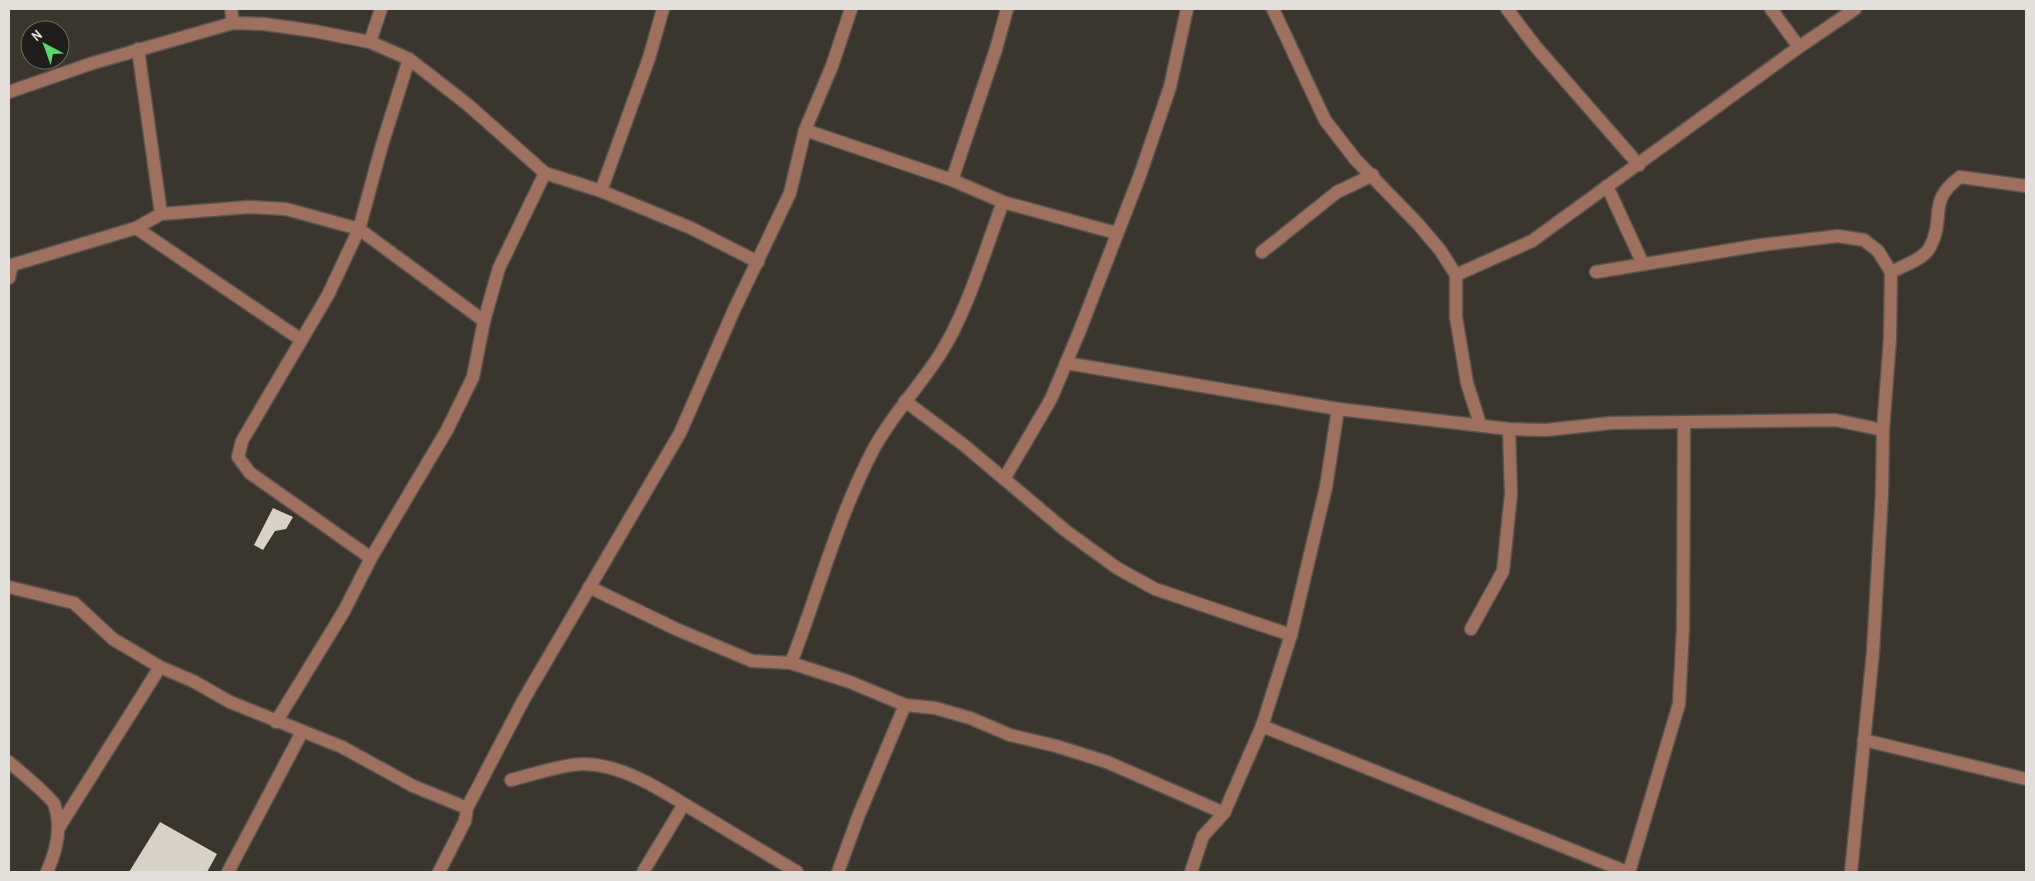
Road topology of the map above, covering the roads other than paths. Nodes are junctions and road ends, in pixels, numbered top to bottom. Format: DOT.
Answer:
graph roads {
  1 [pos="231,9"];
  2 [pos="381,9"];
  3 [pos="663,9"];
  4 [pos="851,9"];
  5 [pos="1007,9"];
  6 [pos="1187,9"];
  7 [pos="1273,9"];
  8 [pos="1507,9"];
  9 [pos="1771,9"];
  10 [pos="1855,9"];
  11 [pos="233,24"];
  12 [pos="370,42"];
  13 [pos="1799,47"];
  14 [pos="138,50"];
  15 [pos="409,59"];
  16 [pos="9,92"];
  17 [pos="805,130"];
  18 [pos="1639,166"];
  19 [pos="545,173"];
  20 [pos="1373,175"];
  21 [pos="952,180"];
  22 [pos="1607,186"];
  23 [pos="2026,186"];
  24 [pos="601,190"];
  25 [pos="1003,202"];
  26 [pos="161,214"];
  27 [pos="136,228"];
  28 [pos="359,229"];
  29 [pos="1116,233"];
  30 [pos="1262,252"];
  31 [pos="758,262"];
  32 [pos="1643,264"];
  33 [pos="10,265"];
  34 [pos="1596,272"];
  35 [pos="1891,272"];
  36 [pos="1456,275"];
  37 [pos="9,278"];
  38 [pos="484,321"];
  39 [pos="300,339"];
  40 [pos="1066,363"];
  41 [pos="905,401"];
  42 [pos="1338,409"];
  43 [pos="1684,422"];
  44 [pos="1480,424"];
  45 [pos="1509,429"];
  46 [pos="1883,430"];
  47 [pos="1004,479"];
  48 [pos="371,558"];
  49 [pos="590,587"];
  50 [pos="9,588"];
  51 [pos="1471,629"];
  52 [pos="1291,635"];
  53 [pos="791,663"];
  54 [pos="160,667"];
  55 [pos="905,705"];
  56 [pos="276,722"];
  57 [pos="1262,726"];
  58 [pos="302,732"];
  59 [pos="1864,740"];
  60 [pos="9,762"];
  61 [pos="2026,779"];
  62 [pos="511,780"];
  63 [pos="684,804"];
  64 [pos="467,808"];
  65 [pos="1224,814"];
  66 [pos="58,829"];
  67 [pos="47,872"];
  68 [pos="228,872"];
  69 [pos="439,872"];
  70 [pos="643,872"];
  71 [pos="796,872"];
  72 [pos="838,872"];
  73 [pos="1190,872"];
  74 [pos="1628,872"];
  75 [pos="1851,872"];
  1 -- 11 [label="street"];
  2 -- 12 [label="street"];
  3 -- 24 [label="street"];
  4 -- 17 [label="street"];
  5 -- 21 [label="street"];
  6 -- 29 [label="street"];
  7 -- 20 [label="street"];
  8 -- 18 [label="street"];
  9 -- 13 [label="street"];
  10 -- 13 [label="street"];
  11 -- 12 [label="street"];
  11 -- 14 [label="street"];
  12 -- 15 [label="street"];
  13 -- 18 [label="street"];
  14 -- 16 [label="street"];
  14 -- 26 [label="street"];
  15 -- 19 [label="street"];
  15 -- 28 [label="street"];
  17 -- 21 [label="street"];
  17 -- 31 [label="street"];
  18 -- 22 [label="street"];
  19 -- 24 [label="street"];
  19 -- 38 [label="street"];
  20 -- 30 [label="street"];
  20 -- 36 [label="street"];
  21 -- 25 [label="street"];
  22 -- 32 [label="street"];
  22 -- 36 [label="street"];
  23 -- 35 [label="street"];
  24 -- 31 [label="street"];
  25 -- 29 [label="street"];
  25 -- 41 [label="street"];
  26 -- 27 [label="street"];
  26 -- 28 [label="street"];
  27 -- 33 [label="street"];
  27 -- 39 [label="street"];
  28 -- 38 [label="street"];
  28 -- 39 [label="street"];
  29 -- 40 [label="street"];
  31 -- 49 [label="street"];
  32 -- 34 [label="street"];
  32 -- 35 [label="street"];
  33 -- 37 [label="street"];
  35 -- 46 [label="street"];
  36 -- 44 [label="street"];
  38 -- 48 [label="street"];
  39 -- 48 [label="street"];
  40 -- 42 [label="street"];
  40 -- 47 [label="street"];
  41 -- 47 [label="street"];
  41 -- 53 [label="street"];
  42 -- 44 [label="street"];
  42 -- 52 [label="street"];
  43 -- 45 [label="street"];
  43 -- 46 [label="street"];
  43 -- 74 [label="street"];
  44 -- 45 [label="street"];
  45 -- 51 [label="street"];
  46 -- 59 [label="street"];
  47 -- 52 [label="street"];
  48 -- 56 [label="street"];
  49 -- 53 [label="street"];
  49 -- 64 [label="street"];
  50 -- 54 [label="street"];
  52 -- 57 [label="street"];
  53 -- 55 [label="street"];
  54 -- 56 [label="street"];
  54 -- 66 [label="street"];
  55 -- 65 [label="street"];
  55 -- 72 [label="street"];
  56 -- 58 [label="street"];
  57 -- 65 [label="street"];
  57 -- 74 [label="street"];
  58 -- 64 [label="street"];
  58 -- 68 [label="street"];
  59 -- 61 [label="street"];
  59 -- 75 [label="street"];
  60 -- 66 [label="street"];
  62 -- 63 [label="street"];
  63 -- 70 [label="street"];
  63 -- 71 [label="street"];
  64 -- 69 [label="street"];
  65 -- 73 [label="street"];
  66 -- 67 [label="street"];
}
